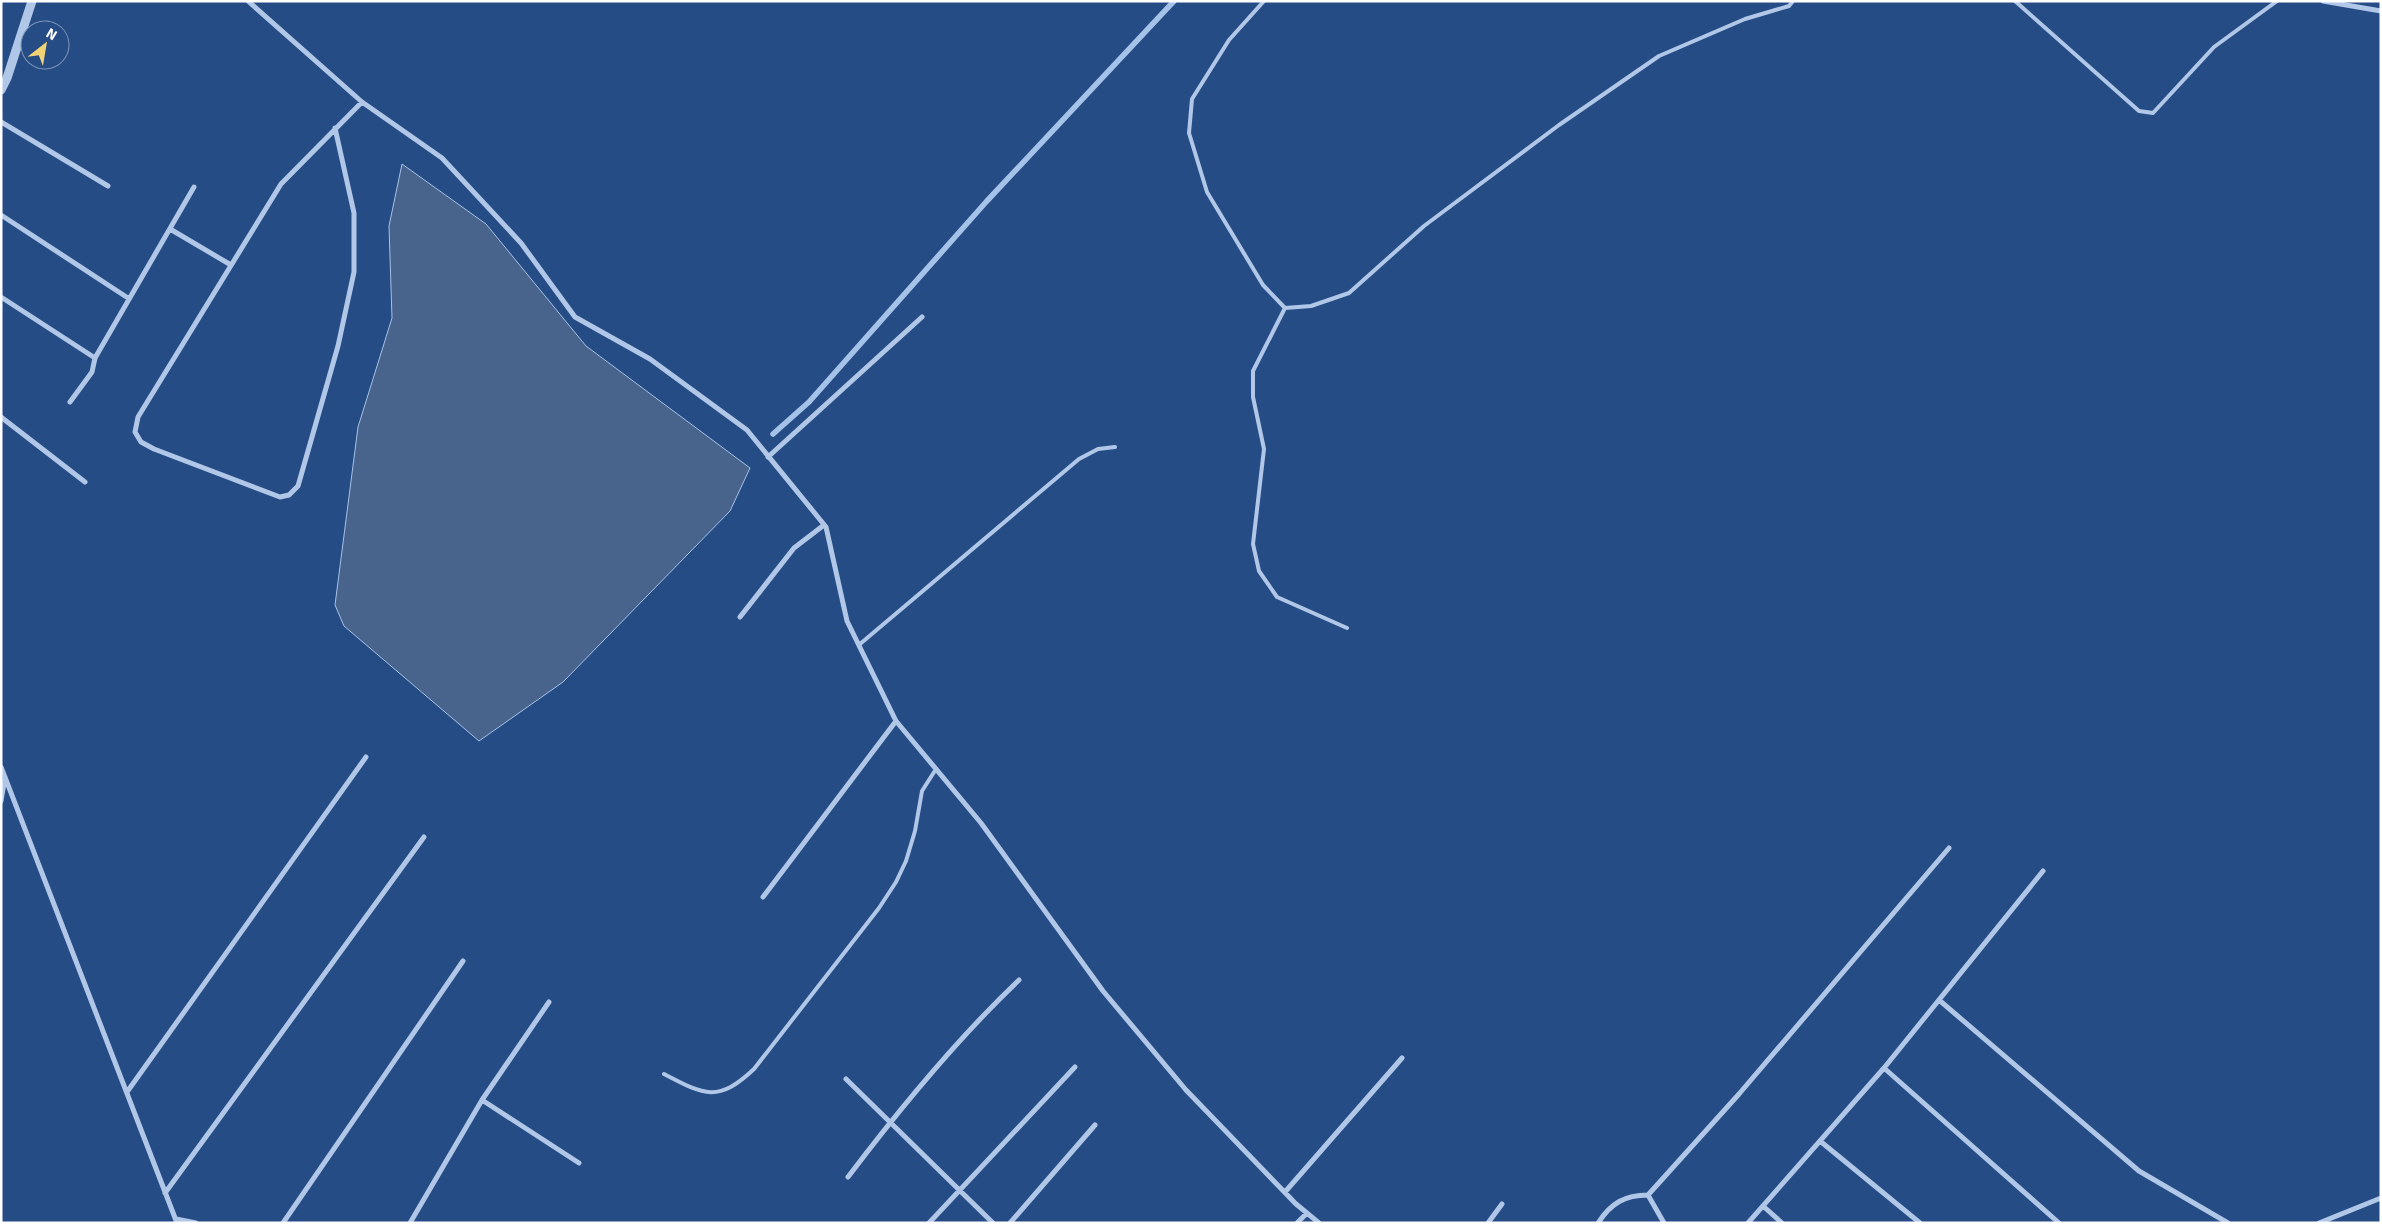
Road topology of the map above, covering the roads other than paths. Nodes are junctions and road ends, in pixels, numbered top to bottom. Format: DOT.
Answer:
graph roads {
  1 [pos="32,1"];
  2 [pos="248,1"];
  3 [pos="1264,1"];
  4 [pos="1793,1"];
  5 [pos="2015,1"];
  6 [pos="2277,1"];
  7 [pos="2323,1"];
  8 [pos="2381,11"];
  9 [pos="4,76"];
  10 [pos="1,90"];
  11 [pos="362,102"];
  12 [pos="1,122"];
  13 [pos="336,128"];
  14 [pos="108,186"];
  15 [pos="194,187"];
  16 [pos="1,215"];
  17 [pos="170,229"];
  18 [pos="231,265"];
  19 [pos="1,297"];
  20 [pos="128,298"];
  21 [pos="1285,308"];
  22 [pos="922,317"];
  23 [pos="95,358"];
  24 [pos="70,402"];
  25 [pos="1,416"];
  26 [pos="1115,447"];
  27 [pos="768,457"];
  28 [pos="85,482"];
  29 [pos="824,524"];
  30 [pos="740,617"];
  31 [pos="1347,628"];
  32 [pos="860,644"];
  33 [pos="896,721"];
  34 [pos="366,757"];
  35 [pos="1,767"];
  36 [pos="936,769"];
  37 [pos="5,776"];
  38 [pos="1,801"];
  39 [pos="424,837"];
  40 [pos="1949,848"];
  41 [pos="2043,871"];
  42 [pos="763,897"];
  43 [pos="463,961"];
  44 [pos="1019,980"];
  45 [pos="1939,1000"];
  46 [pos="549,1002"];
  47 [pos="1402,1058"];
  48 [pos="1075,1067"];
  49 [pos="1884,1068"];
  50 [pos="664,1074"];
  51 [pos="846,1079"];
  52 [pos="127,1092"];
  53 [pos="482,1100"];
  54 [pos="889,1123"];
  55 [pos="1095,1125"];
  56 [pos="1820,1142"];
  57 [pos="579,1163"];
  58 [pos="848,1177"];
  59 [pos="958,1190"];
  60 [pos="1285,1192"];
  61 [pos="166,1193"];
  62 [pos="1648,1195"];
  63 [pos="2381,1198"];
  64 [pos="1502,1204"];
  65 [pos="1763,1206"];
  66 [pos="1307,1213"];
  67 [pos="176,1221"];
  68 [pos="196,1223"];
  69 [pos="283,1223"];
  70 [pos="410,1223"];
  71 [pos="929,1223"];
  72 [pos="993,1223"];
  73 [pos="1010,1223"];
  74 [pos="1297,1223"];
  75 [pos="1319,1223"];
  76 [pos="1488,1223"];
  77 [pos="1598,1223"];
  78 [pos="1664,1223"];
  79 [pos="1748,1223"];
  80 [pos="1782,1223"];
  81 [pos="1920,1223"];
  82 [pos="2059,1223"];
  83 [pos="2228,1223"];
  84 [pos="2320,1223"];
  1 -- 9 [label="street"];
  2 -- 11 [label="street"];
  3 -- 21 [label="lane"];
  4 -- 21 [label="lane"];
  5 -- 6 [label="lane"];
  7 -- 8 [label="street"];
  9 -- 10 [label="street"];
  11 -- 13 [label="street"];
  11 -- 27 [label="street"];
  12 -- 14 [label="street"];
  13 -- 18 [label="street"];
  13 -- 18 [label="street"];
  15 -- 17 [label="street"];
  16 -- 20 [label="street"];
  17 -- 18 [label="street"];
  17 -- 20 [label="street"];
  19 -- 23 [label="street"];
  20 -- 23 [label="street"];
  21 -- 31 [label="lane"];
  22 -- 27 [label="street"];
  23 -- 24 [label="street"];
  25 -- 28 [label="street"];
  26 -- 32 [label="lane"];
  27 -- 29 [label="street"];
  29 -- 30 [label="street"];
  29 -- 32 [label="street"];
  32 -- 33 [label="street"];
  33 -- 36 [label="street"];
  33 -- 42 [label="street"];
  34 -- 52 [label="street"];
  35 -- 37 [label="street"];
  36 -- 50 [label="lane"];
  36 -- 60 [label="street"];
  37 -- 38 [label="street"];
  37 -- 52 [label="street"];
  39 -- 61 [label="street"];
  40 -- 62 [label="street"];
  41 -- 45 [label="street"];
  43 -- 69 [label="street"];
  44 -- 54 [label="street"];
  45 -- 49 [label="street"];
  45 -- 83 [label="street"];
  46 -- 53 [label="street"];
  47 -- 60 [label="street"];
  48 -- 59 [label="street"];
  49 -- 56 [label="street"];
  49 -- 82 [label="street"];
  51 -- 54 [label="street"];
  52 -- 61 [label="street"];
  53 -- 57 [label="street"];
  53 -- 70 [label="street"];
  54 -- 58 [label="street"];
  54 -- 59 [label="street"];
  55 -- 73 [label="street"];
  56 -- 65 [label="street"];
  56 -- 81 [label="street"];
  59 -- 71 [label="street"];
  59 -- 72 [label="street"];
  60 -- 66 [label="street"];
  61 -- 67 [label="street"];
  62 -- 77 [label="street"];
  62 -- 78 [label="street"];
  63 -- 84 [label="street"];
  64 -- 76 [label="street"];
  65 -- 79 [label="street"];
  65 -- 80 [label="street"];
  66 -- 74 [label="street"];
  66 -- 75 [label="street"];
  67 -- 68 [label="street"];
}
